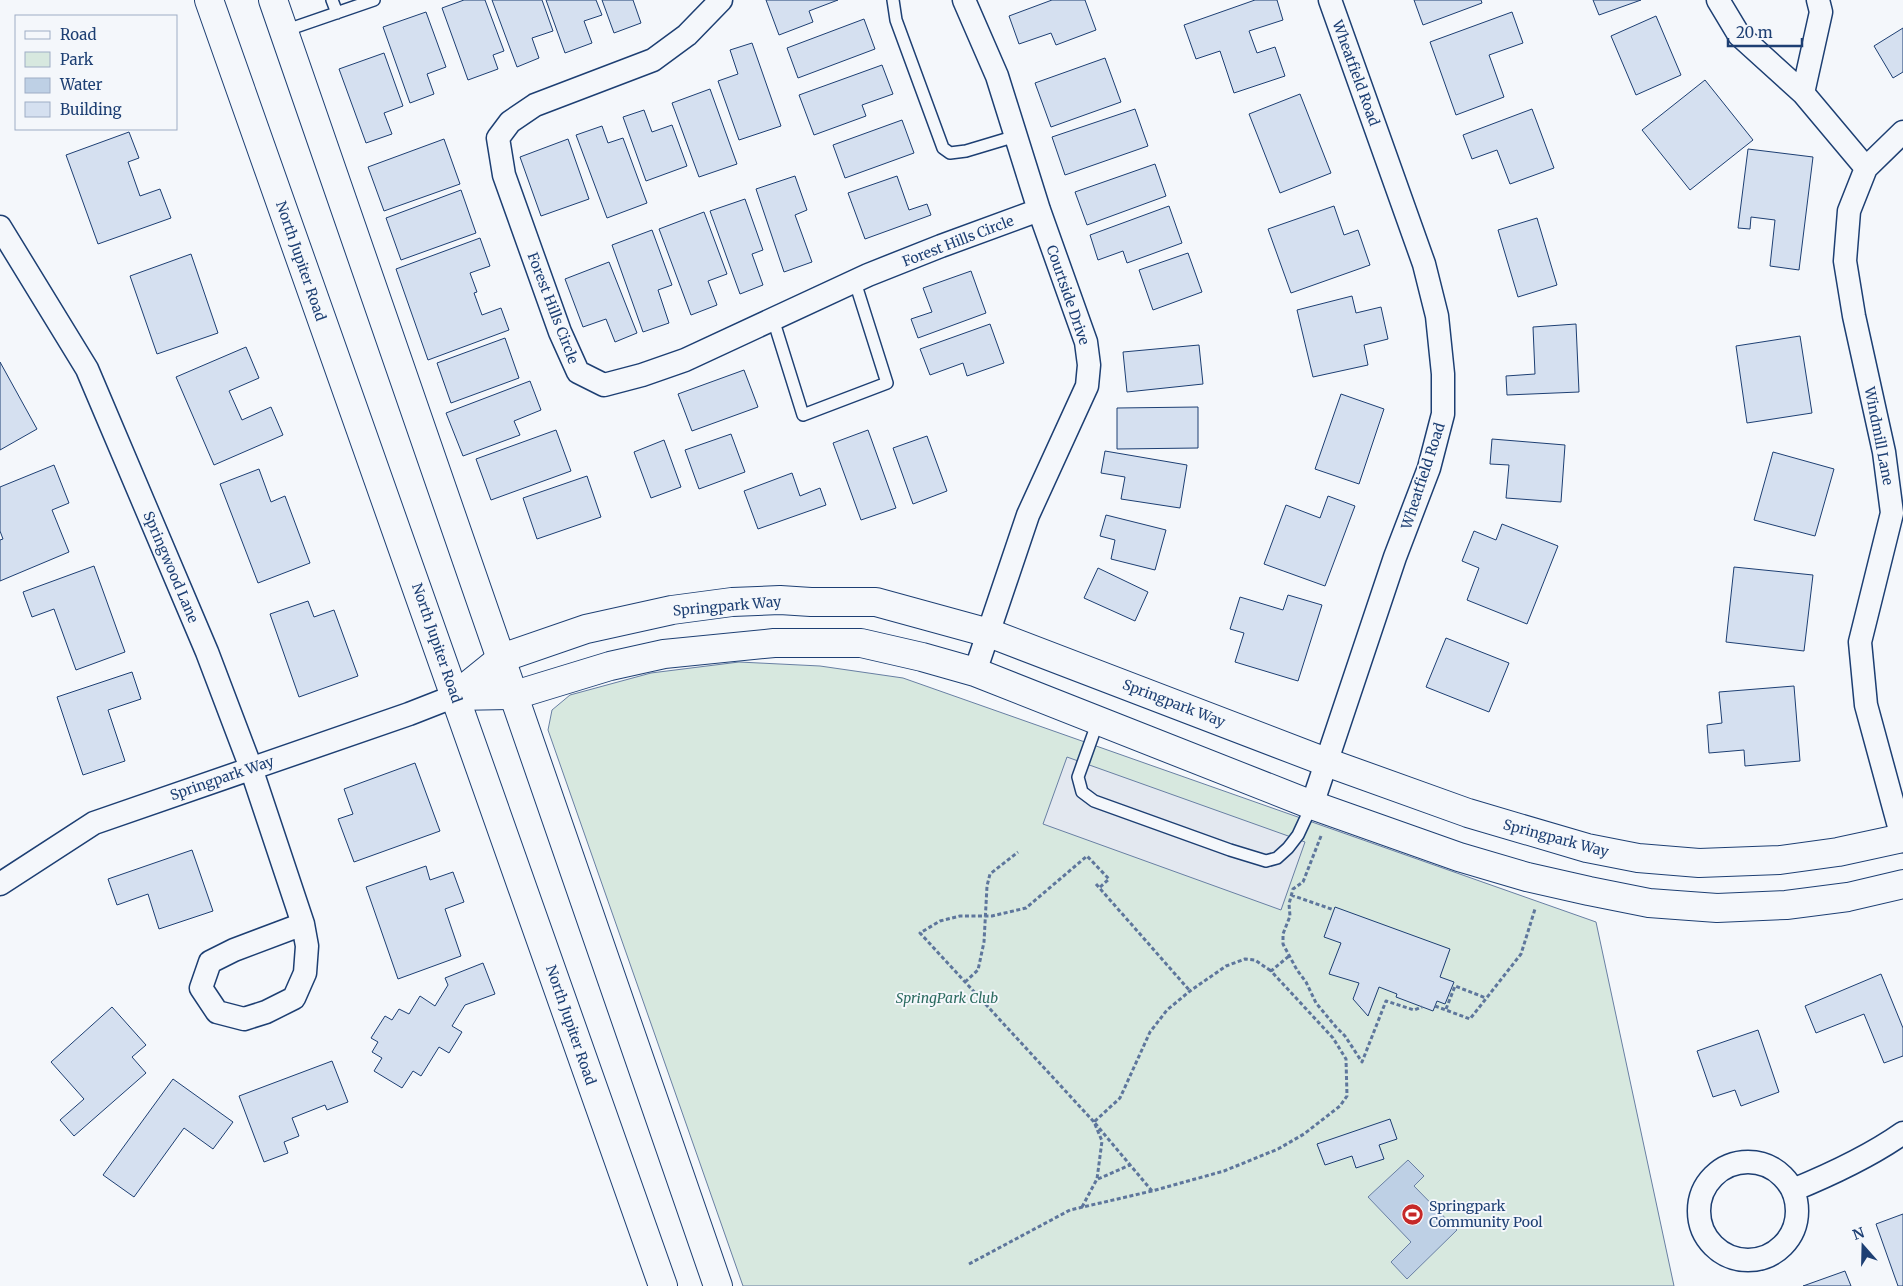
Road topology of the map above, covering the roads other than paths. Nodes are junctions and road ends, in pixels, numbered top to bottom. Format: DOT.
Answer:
graph roads {
  1 [pos="209,0"];
  2 [pos="273,0"];
  3 [pos="332,0"];
  4 [pos="374,0"];
  5 [pos="721,0"];
  6 [pos="893,0"];
  7 [pos="964,0"];
  8 [pos="1330,0"];
  9 [pos="1718,0"];
  10 [pos="1818,0"];
  11 [pos="337,12"];
  12 [pos="284,31"];
  13 [pos="1803,93"];
  14 [pos="1903,132"];
  15 [pos="1016,136"];
  16 [pos="1866,168"];
  17 [pos="1039,210"];
  18 [pos="0,227"];
  19 [pos="855,282"];
  20 [pos="773,320"];
  21 [pos="989,633"];
  22 [pos="502,658"];
  23 [pos="975,672"];
  24 [pos="514,695"];
  25 [pos="456,696"];
  26 [pos="1098,722"];
  27 [pos="1326,762"];
  28 [pos="251,768"];
  29 [pos="1312,805"];
  30 [pos="1903,839"];
  31 [pos="0,884"];
  32 [pos="1903,884"];
  33 [pos="303,924"];
  34 [pos="1903,1133"];
  35 [pos="1793,1190"];
  36 [pos="663,1286"];
  37 [pos="718,1286"];
  1 -- 25 [label="street, North Jupiter Road"];
  2 -- 12 [label="street"];
  3 -- 11 [label="lane"];
  4 -- 11 [label="lane"];
  5 -- 20 [label="street, Forest Hills Circle"];
  6 -- 15 [label="lane"];
  7 -- 15 [label="street, Courtside Drive"];
  8 -- 27 [label="street, Wheatfield Road"];
  9 -- 13 [label="street"];
  10 -- 13 [label="street"];
  11 -- 12 [label="lane"];
  12 -- 22 [label="street"];
  13 -- 16 [label="street"];
  14 -- 16 [label="street, Windmill Lane"];
  15 -- 17 [label="street, Courtside Drive"];
  16 -- 30 [label="street, Windmill Lane"];
  17 -- 19 [label="street, Forest Hills Circle"];
  17 -- 21 [label="street, Courtside Drive"];
  18 -- 28 [label="street, Springwood Lane"];
  19 -- 20 [label="street, Forest Hills Circle"];
  19 -- 20 [label="lane"];
  21 -- 22 [label="street, Springpark Way"];
  21 -- 23 [label="street, Courtside Drive"];
  21 -- 27 [label="street, Springpark Way"];
  22 -- 24 [label="street"];
  22 -- 25 [label="street, Springpark Way"];
  23 -- 24 [label="street, Springpark Way"];
  23 -- 26 [label="street, Springpark Way"];
  24 -- 25 [label="street, Springpark Way"];
  24 -- 37 [label="street"];
  25 -- 28 [label="street, Springpark Way"];
  25 -- 36 [label="street, North Jupiter Road"];
  26 -- 29 [label="street, Springpark Way"];
  26 -- 29 [label="lane"];
  27 -- 29 [label="street, Wheatfield Road"];
  27 -- 30 [label="street, Springpark Way"];
  28 -- 31 [label="street, Springpark Way"];
  28 -- 33 [label="street, Springwood Lane"];
  29 -- 32 [label="street, Springpark Way"];
  33 -- 33 [label="street, Springwood Lane"];
  34 -- 35 [label="street"];
  35 -- 35 [label="street"];
}
